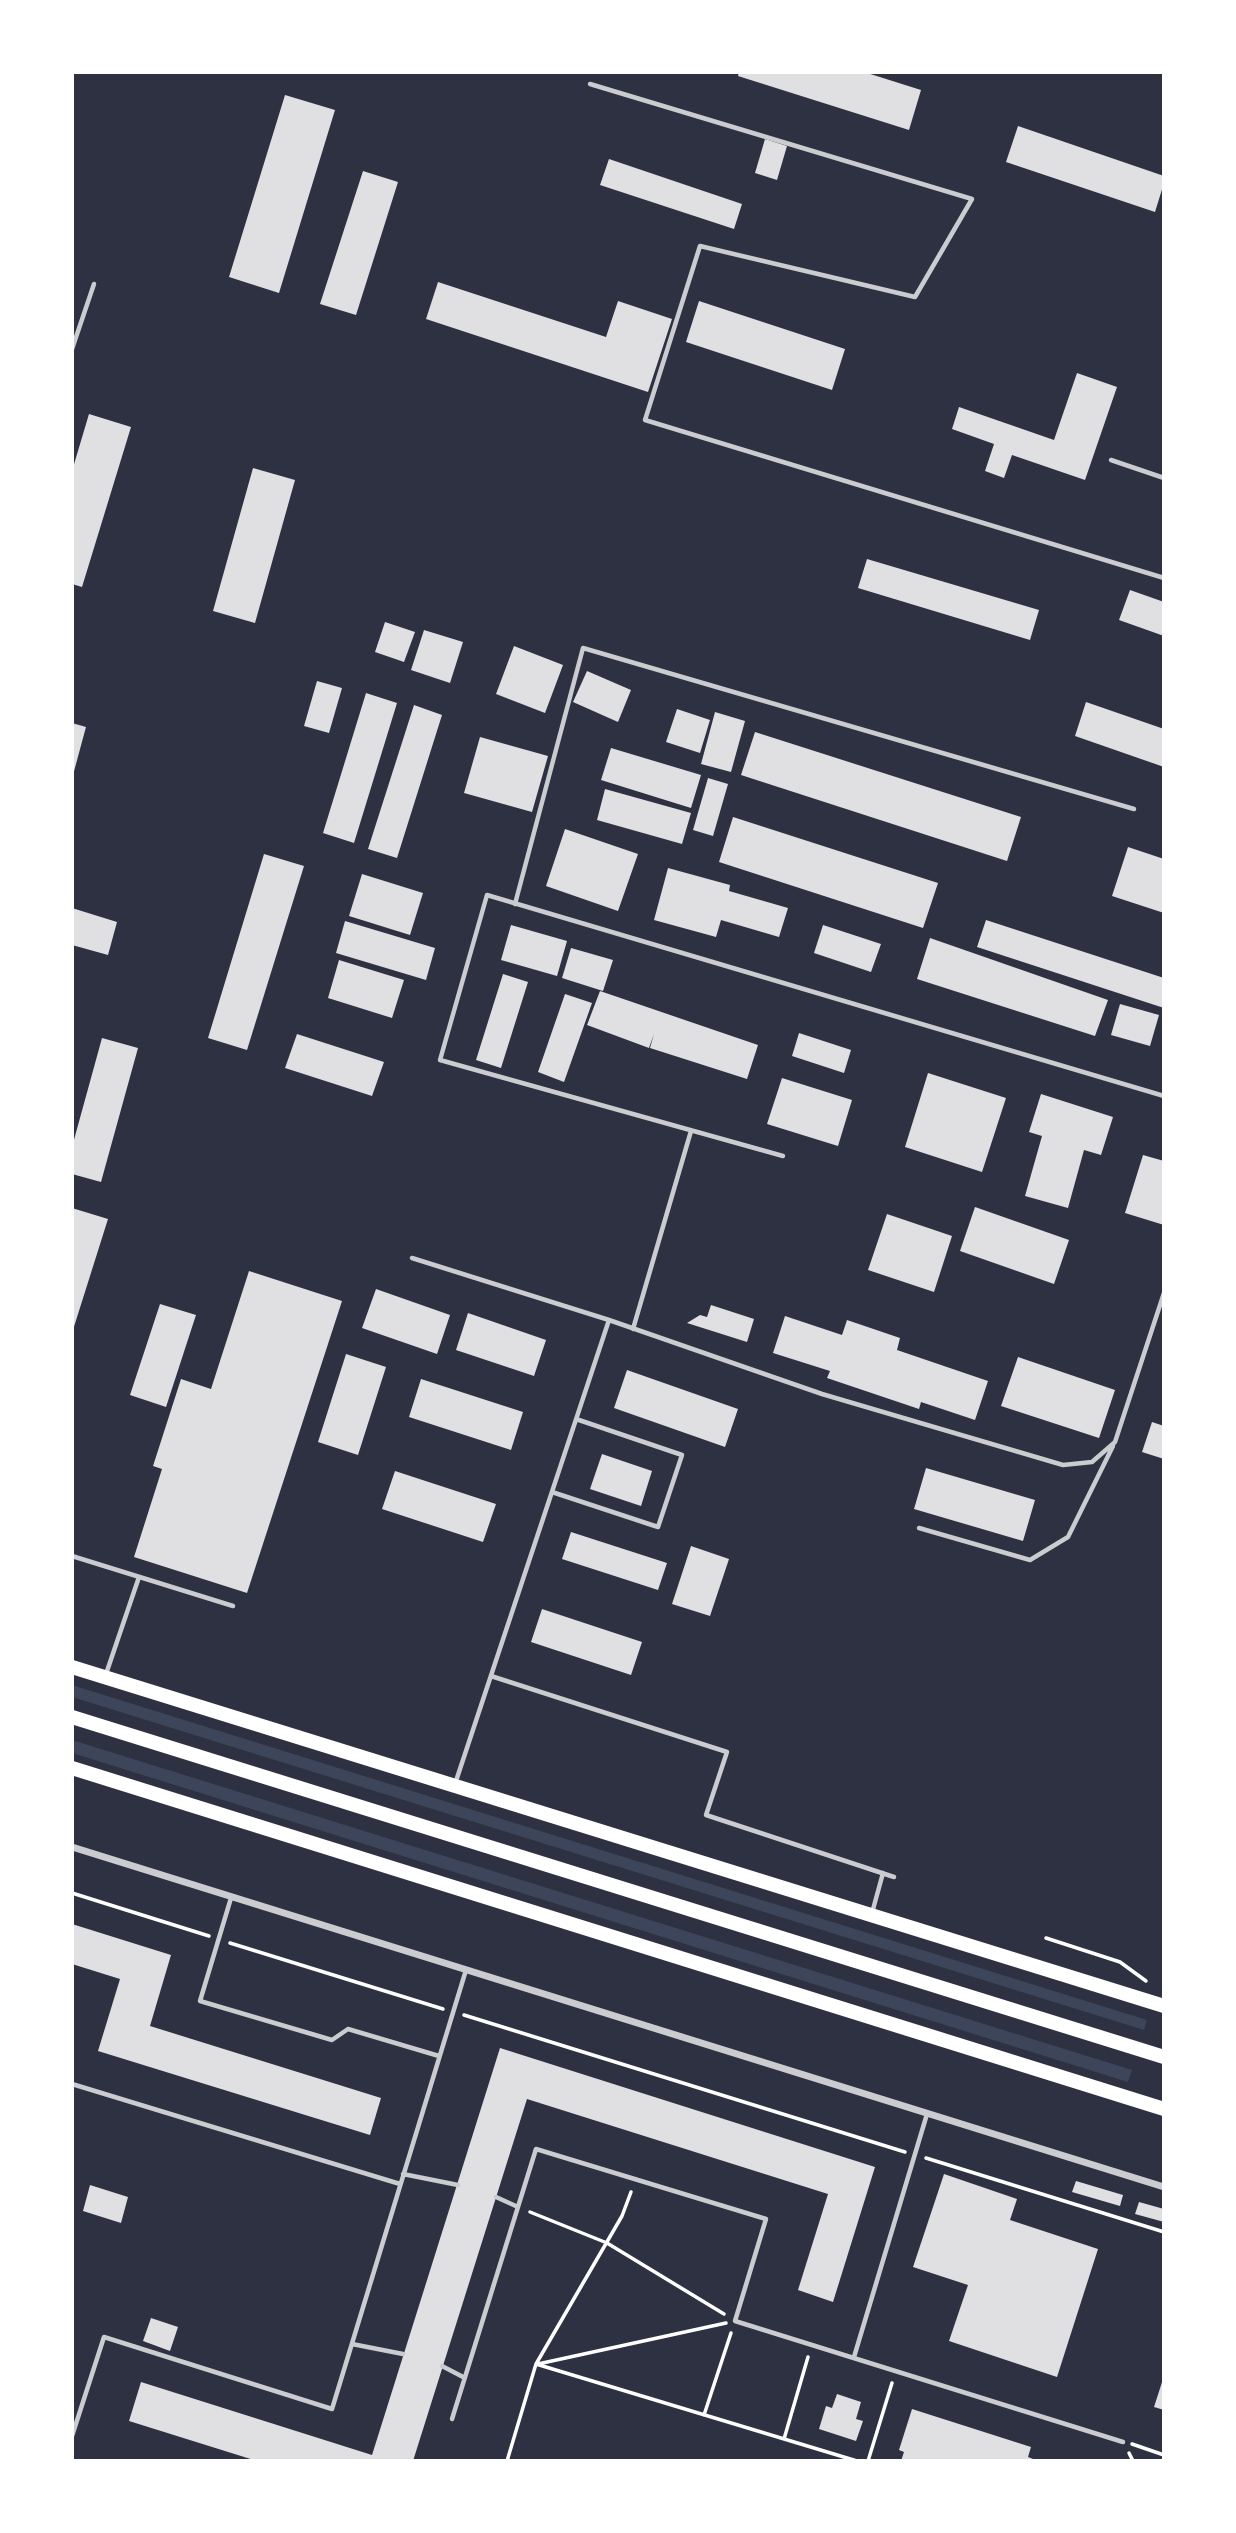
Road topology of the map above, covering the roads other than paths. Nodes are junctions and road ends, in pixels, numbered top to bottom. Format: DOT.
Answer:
graph roads {
  1 [pos="590,84"];
  2 [pos="94,284"];
  3 [pos="72,349"];
  4 [pos="1111,460"];
  5 [pos="1164,478"];
  6 [pos="1164,578"];
  7 [pos="1134,809"];
  8 [pos="515,904"];
  9 [pos="1164,1097"];
  10 [pos="691,1131"];
  11 [pos="783,1156"];
  12 [pos="412,1258"];
  13 [pos="1164,1293"];
  14 [pos="609,1320"];
  15 [pos="633,1329"];
  16 [pos="576,1419"];
  17 [pos="1115,1442"];
  18 [pos="552,1492"];
  19 [pos="919,1528"];
  20 [pos="72,1556"];
  21 [pos="139,1577"];
  22 [pos="233,1606"];
  23 [pos="72,1667"];
  24 [pos="491,1676"];
  25 [pos="105,1678"];
  26 [pos="72,1717"];
  27 [pos="72,1768"];
  28 [pos="454,1786"];
  29 [pos="72,1847"];
  30 [pos="883,1873"];
  31 [pos="894,1877"];
  32 [pos="232,1897"];
  33 [pos="871,1915"];
  34 [pos="466,1970"];
  35 [pos="1164,2006"];
  36 [pos="439,2056"];
  37 [pos="1164,2057"];
  38 [pos="72,2084"];
  39 [pos="1164,2109"];
  40 [pos="927,2113"];
  41 [pos="403,2174"];
  42 [pos="401,2184"];
  43 [pos="457,2185"];
  44 [pos="1164,2187"];
  45 [pos="496,2197"];
  46 [pos="518,2207"];
  47 [pos="352,2344"];
  48 [pos="403,2354"];
  49 [pos="854,2358"];
  50 [pos="442,2366"];
  51 [pos="465,2378"];
  52 [pos="452,2420"];
  53 [pos="72,2436"];
  54 [pos="1123,2442"];
  1 -- 6 [label="lane"];
  2 -- 3 [label="lane"];
  4 -- 5 [label="lane"];
  7 -- 8 [label="lane"];
  8 -- 9 [label="lane"];
  8 -- 10 [label="lane"];
  10 -- 11 [label="lane"];
  10 -- 15 [label="lane"];
  12 -- 14 [label="lane"];
  13 -- 17 [label="lane"];
  14 -- 15 [label="lane"];
  14 -- 16 [label="lane"];
  15 -- 17 [label="lane"];
  16 -- 18 [label="lane"];
  16 -- 18 [label="lane"];
  17 -- 19 [label="lane"];
  18 -- 24 [label="lane"];
  20 -- 21 [label="lane"];
  21 -- 22 [label="lane"];
  21 -- 25 [label="lane"];
  23 -- 25 [label="main road"];
  24 -- 28 [label="lane"];
  24 -- 30 [label="lane"];
  25 -- 28 [label="main road"];
  26 -- 37 [label="main road"];
  27 -- 39 [label="main road"];
  28 -- 33 [label="main road"];
  29 -- 32 [label="street"];
  30 -- 31 [label="lane"];
  30 -- 33 [label="lane"];
  32 -- 34 [label="street"];
  32 -- 36 [label="lane"];
  33 -- 35 [label="main road"];
  34 -- 36 [label="lane"];
  34 -- 40 [label="street"];
  36 -- 41 [label="lane"];
  38 -- 42 [label="lane"];
  40 -- 44 [label="street"];
  40 -- 49 [label="lane"];
  41 -- 42 [label="lane"];
  41 -- 43 [label="lane"];
  42 -- 47 [label="lane"];
  45 -- 46 [label="lane"];
  46 -- 49 [label="lane"];
  46 -- 51 [label="lane"];
  47 -- 48 [label="lane"];
  47 -- 53 [label="lane"];
  49 -- 54 [label="lane"];
  50 -- 51 [label="lane"];
  51 -- 52 [label="lane"];
}
